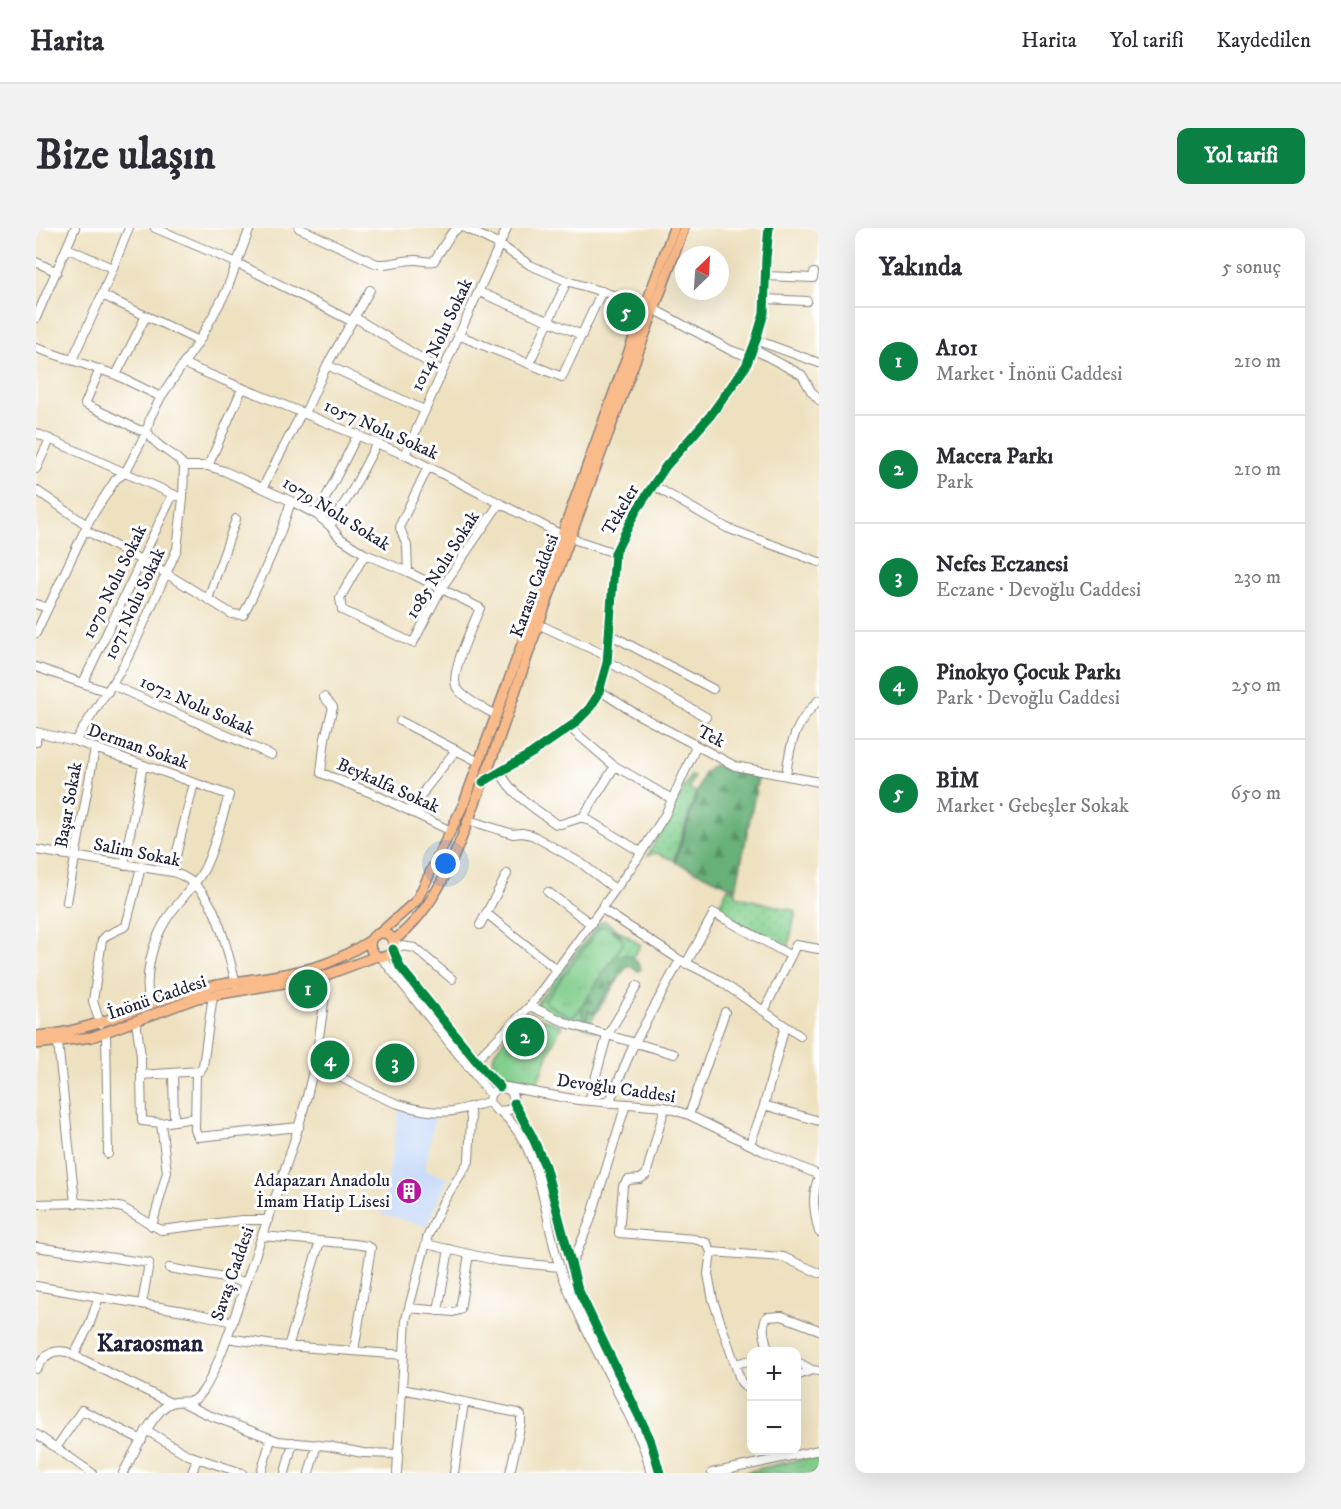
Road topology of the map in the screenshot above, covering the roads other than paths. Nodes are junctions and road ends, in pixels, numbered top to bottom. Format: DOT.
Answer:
graph roads {
  1 [pos="75,228"];
  2 [pos="129,228"];
  3 [pos="155,228"];
  4 [pos="250,228"];
  5 [pos="299,228"];
  6 [pos="458,228"];
  7 [pos="465,228"];
  8 [pos="507,228"];
  9 [pos="674,228"];
  10 [pos="684,228"];
  11 [pos="769,228"];
  12 [pos="500,245"];
  13 [pos="67,248"];
  14 [pos="36,262"];
  15 [pos="237,263"];
  16 [pos="112,268"];
  17 [pos="57,272"];
  18 [pos="814,273"];
  19 [pos="766,276"];
  20 [pos="567,281"];
  21 [pos="370,290"];
  22 [pos="602,291"];
  23 [pos="479,292"];
  24 [pos="102,295"];
  25 [pos="765,299"];
  26 [pos="807,301"];
  27 [pos="650,308"];
  28 [pos="146,316"];
  29 [pos="36,318"];
  30 [pos="352,319"];
  31 [pos="549,321"];
  32 [pos="459,335"];
  33 [pos="582,335"];
  34 [pos="199,340"];
  35 [pos="756,340"];
  36 [pos="36,348"];
  37 [pos="751,353"];
  38 [pos="72,360"];
  39 [pos="819,363"];
  40 [pos="184,364"];
  41 [pos="529,364"];
  42 [pos="327,365"];
  43 [pos="100,369"];
  44 [pos="442,371"];
  45 [pos="116,375"];
  46 [pos="242,389"];
  47 [pos="161,397"];
  48 [pos="819,400"];
  49 [pos="424,410"];
  50 [pos="304,412"];
  51 [pos="147,431"];
  52 [pos="36,433"];
  53 [pos="358,434"];
  54 [pos="50,439"];
  55 [pos="377,443"];
  56 [pos="405,455"];
  57 [pos="184,466"];
  58 [pos="208,466"];
  59 [pos="428,467"];
  60 [pos="36,469"];
  61 [pos="125,473"];
  62 [pos="654,486"];
  63 [pos="263,487"];
  64 [pos="36,490"];
  65 [pos="173,494"];
  66 [pos="183,499"];
  67 [pos="291,501"];
  68 [pos="499,504"];
  69 [pos="317,515"];
  70 [pos="236,519"];
  71 [pos="330,526"];
  72 [pos="86,528"];
  73 [pos="566,536"];
  74 [pos="615,553"];
  75 [pos="365,555"];
  76 [pos="141,561"];
  77 [pos="819,562"];
  78 [pos="408,572"];
  79 [pos="167,574"];
  80 [pos="441,589"];
  81 [pos="208,599"];
  82 [pos="36,604"];
  83 [pos="47,608"];
  84 [pos="538,624"];
  85 [pos="36,633"];
  86 [pos="609,634"];
  87 [pos="607,658"];
  88 [pos="36,667"];
  89 [pos="83,683"];
  90 [pos="110,688"];
  91 [pos="713,689"];
  92 [pos="600,691"];
  93 [pos="324,697"];
  94 [pos="819,700"];
  95 [pos="496,715"];
  96 [pos="706,717"];
  97 [pos="400,721"];
  98 [pos="569,728"];
  99 [pos="37,732"];
  100 [pos="75,741"];
  101 [pos="36,742"];
  102 [pos="696,747"];
  103 [pos="94,748"];
  104 [pos="456,750"];
  105 [pos="271,755"];
  106 [pos="479,762"];
  107 [pos="143,765"];
  108 [pos="615,766"];
  109 [pos="501,773"];
  110 [pos="786,775"];
  111 [pos="483,782"];
  112 [pos="819,782"];
  113 [pos="194,783"];
  114 [pos="672,799"];
  115 [pos="411,812"];
  116 [pos="583,817"];
  117 [pos="468,820"];
  118 [pos="451,831"];
  119 [pos="36,850"];
  120 [pos="641,852"];
  121 [pos="75,857"];
  122 [pos="124,865"];
  123 [pos="141,867"];
  124 [pos="172,872"];
  125 [pos="507,874"];
  126 [pos="193,885"];
  127 [pos="615,889"];
  128 [pos="548,892"];
  129 [pos="68,902"];
  130 [pos="602,909"];
  131 [pos="486,913"];
  132 [pos="591,924"];
  133 [pos="480,925"];
  134 [pos="380,933"];
  135 [pos="371,940"];
  136 [pos="393,945"];
  137 [pos="819,949"];
  138 [pos="791,956"];
  139 [pos="379,957"];
  140 [pos="683,962"];
  141 [pos="557,970"];
  142 [pos="324,976"];
  143 [pos="452,979"];
  144 [pos="236,983"];
  145 [pos="637,986"];
  146 [pos="213,995"];
  147 [pos="150,1005"];
  148 [pos="530,1006"];
  149 [pos="764,1011"];
  150 [pos="725,1012"];
  151 [pos="136,1021"];
  152 [pos="100,1024"];
  153 [pos="785,1026"];
  154 [pos="106,1033"];
  155 [pos="36,1036"];
  156 [pos="607,1036"];
  157 [pos="800,1036"];
  158 [pos="58,1043"];
  159 [pos="36,1044"];
  160 [pos="634,1044"];
  161 [pos="674,1054"];
  162 [pos="476,1060"];
  163 [pos="316,1066"];
  164 [pos="196,1072"];
  165 [pos="173,1074"];
  166 [pos="141,1075"];
  167 [pos="502,1087"];
  168 [pos="540,1093"];
  169 [pos="490,1098"];
  170 [pos="514,1101"];
  171 [pos="589,1101"];
  172 [pos="609,1102"];
  173 [pos="626,1104"];
  174 [pos="764,1105"];
  175 [pos="469,1107"];
  176 [pos="665,1107"];
  177 [pos="501,1112"];
  178 [pos="689,1115"];
  179 [pos="194,1118"];
  180 [pos="174,1121"];
  181 [pos="819,1122"];
  182 [pos="161,1123"];
  183 [pos="299,1127"];
  184 [pos="750,1144"];
  185 [pos="108,1154"];
  186 [pos="819,1175"];
  187 [pos="75,1203"];
  188 [pos="36,1204"];
  189 [pos="268,1220"];
  190 [pos="152,1226"];
  191 [pos="819,1232"];
  192 [pos="262,1236"];
  193 [pos="320,1241"];
  194 [pos="426,1244"];
  195 [pos="36,1247"];
  196 [pos="448,1249"];
  197 [pos="711,1252"];
  198 [pos="469,1254"];
  199 [pos="571,1266"];
  200 [pos="560,1267"];
  201 [pos="169,1268"];
  202 [pos="819,1274"];
  203 [pos="246,1282"];
  204 [pos="36,1286"];
  205 [pos="99,1297"];
  206 [pos="142,1304"];
  207 [pos="409,1308"];
  208 [pos="438,1311"];
  209 [pos="233,1322"];
  210 [pos="819,1330"];
  211 [pos="227,1338"];
  212 [pos="288,1347"];
  213 [pos="768,1347"];
  214 [pos="354,1351"];
  215 [pos="74,1355"];
  216 [pos="404,1355"];
  217 [pos="747,1360"];
  218 [pos="735,1364"];
  219 [pos="801,1364"];
  220 [pos="36,1369"];
  221 [pos="815,1371"];
  222 [pos="747,1387"];
  223 [pos="402,1389"];
  224 [pos="464,1402"];
  225 [pos="171,1403"];
  226 [pos="184,1403"];
  227 [pos="146,1430"];
  228 [pos="36,1434"];
  229 [pos="271,1439"];
  230 [pos="142,1440"];
  231 [pos="293,1442"];
  232 [pos="317,1444"];
  233 [pos="56,1448"];
  234 [pos="819,1449"];
  235 [pos="801,1452"];
  236 [pos="399,1454"];
  237 [pos="783,1455"];
  238 [pos="197,1458"];
  239 [pos="92,1473"];
  240 [pos="123,1473"];
  241 [pos="192,1473"];
  242 [pos="242,1473"];
  243 [pos="261,1473"];
  244 [pos="285,1473"];
  245 [pos="309,1473"];
  246 [pos="397,1473"];
  247 [pos="454,1473"];
  248 [pos="510,1473"];
  249 [pos="650,1473"];
  250 [pos="660,1473"];
  251 [pos="712,1473"];
  1 -- 13 [label="street"];
  2 -- 16 [label="street"];
  3 -- 15 [label="street"];
  4 -- 15 [label="street"];
  5 -- 6 [label="street"];
  7 -- 12 [label="street"];
  8 -- 12 [label="street, 1014 Nolu Sokak"];
  9 -- 27 [label="main road, Karasu Caddesi"];
  10 -- 27 [label="main road, Karasu Caddesi"];
  11 -- 19 [label="street, Tekeler"];
  12 -- 20 [label="street"];
  12 -- 23 [label="street, 1014 Nolu Sokak"];
  13 -- 16 [label="street"];
  13 -- 17 [label="street"];
  14 -- 17 [label="street"];
  15 -- 30 [label="street"];
  15 -- 34 [label="street"];
  16 -- 24 [label="street"];
  17 -- 29 [label="street"];
  18 -- 19 [label="street"];
  19 -- 25 [label="street, Tekeler"];
  20 -- 22 [label="street"];
  20 -- 31 [label="street"];
  21 -- 30 [label="street"];
  22 -- 27 [label="street"];
  22 -- 33 [label="street"];
  23 -- 31 [label="street"];
  23 -- 32 [label="street, 1014 Nolu Sokak"];
  24 -- 28 [label="street"];
  24 -- 38 [label="street"];
  25 -- 26 [label="street"];
  25 -- 35 [label="street, Tekeler"];
  27 -- 37 [label="street"];
  27 -- 73 [label="main road, Karasu Caddesi"];
  28 -- 34 [label="street"];
  28 -- 45 [label="street"];
  30 -- 42 [label="street"];
  30 -- 44 [label="street"];
  31 -- 33 [label="street"];
  31 -- 41 [label="street"];
  32 -- 41 [label="street"];
  32 -- 44 [label="street, 1014 Nolu Sokak"];
  33 -- 41 [label="street"];
  34 -- 40 [label="street"];
  35 -- 37 [label="street, Tekeler"];
  35 -- 39 [label="street"];
  36 -- 38 [label="street"];
  37 -- 48 [label="street"];
  37 -- 62 [label="street, Tekeler"];
  38 -- 43 [label="street"];
  40 -- 46 [label="street, 1057 Nolu Sokak"];
  40 -- 47 [label="street"];
  42 -- 49 [label="street"];
  42 -- 50 [label="street"];
  43 -- 45 [label="street"];
  43 -- 51 [label="street"];
  44 -- 49 [label="street, 1014 Nolu Sokak"];
  45 -- 47 [label="street"];
  46 -- 50 [label="street, 1057 Nolu Sokak"];
  46 -- 58 [label="street"];
  47 -- 51 [label="street"];
  49 -- 56 [label="street, 1014 Nolu Sokak"];
  50 -- 53 [label="street, 1057 Nolu Sokak"];
  50 -- 63 [label="street"];
  51 -- 57 [label="street"];
  51 -- 61 [label="street"];
  52 -- 54 [label="street"];
  53 -- 55 [label="street, 1057 Nolu Sokak"];
  53 -- 69 [label="street"];
  54 -- 60 [label="street"];
  54 -- 61 [label="street"];
  55 -- 56 [label="street, 1057 Nolu Sokak"];
  55 -- 71 [label="street"];
  56 -- 59 [label="street, 1057 Nolu Sokak"];
  57 -- 58 [label="street"];
  57 -- 66 [label="street, 1071 Nolu Sokak"];
  58 -- 63 [label="street, 1079 Nolu Sokak"];
  59 -- 68 [label="street, 1057 Nolu Sokak"];
  59 -- 78 [label="street"];
  61 -- 65 [label="street"];
  61 -- 72 [label="street"];
  62 -- 74 [label="street, Tekeler"];
  62 -- 77 [label="street"];
  63 -- 67 [label="street, 1079 Nolu Sokak"];
  64 -- 72 [label="street"];
  65 -- 66 [label="street"];
  65 -- 76 [label="street, 1070 Nolu Sokak"];
  66 -- 79 [label="street, 1071 Nolu Sokak"];
  67 -- 69 [label="street, 1079 Nolu Sokak"];
  67 -- 81 [label="street"];
  68 -- 73 [label="street, 1057 Nolu Sokak"];
  68 -- 80 [label="street, 1085 Nolu Sokak"];
  69 -- 71 [label="street, 1079 Nolu Sokak"];
  70 -- 81 [label="street"];
  71 -- 75 [label="street, 1079 Nolu Sokak"];
  72 -- 76 [label="street"];
  72 -- 83 [label="street"];
  73 -- 74 [label="street, 1057 Nolu Sokak"];
  73 -- 84 [label="main road, Karasu Caddesi"];
  73 -- 95 [label="main road, Karasu Caddesi"];
  74 -- 86 [label="street, Tekeler"];
  75 -- 78 [label="street, 1079 Nolu Sokak"];
  75 -- 80 [label="street, 1085 Nolu Sokak"];
  76 -- 79 [label="street"];
  76 -- 89 [label="street, 1070 Nolu Sokak"];
  78 -- 80 [label="street, 1079 Nolu Sokak"];
  79 -- 81 [label="street"];
  79 -- 90 [label="street, 1071 Nolu Sokak"];
  80 -- 95 [label="street, 1079 Nolu Sokak"];
  82 -- 83 [label="street"];
  83 -- 85 [label="street"];
  84 -- 87 [label="street"];
  84 -- 111 [label="main road, Karasu Caddesi"];
  86 -- 87 [label="street, Tekeler"];
  86 -- 91 [label="street"];
  87 -- 92 [label="street, Tekeler"];
  87 -- 96 [label="street"];
  88 -- 89 [label="street, 1072 Nolu Sokak"];
  89 -- 90 [label="street, 1072 Nolu Sokak"];
  90 -- 100 [label="street, 1071 Nolu Sokak"];
  90 -- 105 [label="street, 1072 Nolu Sokak"];
  92 -- 98 [label="street, Tekeler"];
  92 -- 102 [label="street, Tek"];
  93 -- 115 [label="street, Beykalfa Sokak"];
  94 -- 110 [label="street"];
  95 -- 106 [label="main road, Karasu Caddesi"];
  97 -- 104 [label="street"];
  98 -- 108 [label="street"];
  98 -- 109 [label="street, Tekeler"];
  99 -- 100 [label="street, Derman Sokak"];
  99 -- 101 [label="street"];
  100 -- 103 [label="street, Derman Sokak"];
  102 -- 110 [label="street, Tek"];
  102 -- 114 [label="street"];
  103 -- 107 [label="street, Derman Sokak"];
  103 -- 121 [label="street, Başar Sokak"];
  104 -- 106 [label="street"];
  104 -- 115 [label="street"];
  106 -- 118 [label="main road, Karasu Caddesi"];
  107 -- 113 [label="street, Derman Sokak"];
  107 -- 122 [label="street"];
  108 -- 114 [label="street"];
  108 -- 116 [label="street"];
  109 -- 111 [label="street, Tekeler"];
  109 -- 116 [label="street"];
  110 -- 112 [label="street, Tek"];
  111 -- 117 [label="main road, Karasu Caddesi"];
  113 -- 124 [label="street"];
  113 -- 126 [label="street, Derman Sokak"];
  114 -- 120 [label="street"];
  115 -- 118 [label="street, Beykalfa Sokak"];
  116 -- 120 [label="street"];
  117 -- 127 [label="street"];
  117 -- 136 [label="main road, Karasu Caddesi"];
  118 -- 134 [label="main road, Karasu Caddesi"];
  119 -- 121 [label="street, Salim Sokak"];
  120 -- 127 [label="street"];
  121 -- 122 [label="street, Salim Sokak"];
  121 -- 129 [label="street, Başar Sokak"];
  122 -- 123 [label="street, Salim Sokak"];
  123 -- 124 [label="street, Salim Sokak"];
  123 -- 152 [label="street"];
  124 -- 126 [label="street, Salim Sokak"];
  125 -- 131 [label="street"];
  126 -- 144 [label="street, Salim Sokak"];
  126 -- 147 [label="street"];
  127 -- 130 [label="street"];
  128 -- 132 [label="street"];
  130 -- 132 [label="street"];
  130 -- 140 [label="street"];
  131 -- 133 [label="street"];
  131 -- 141 [label="street"];
  132 -- 141 [label="street"];
  134 -- 135 [label="main road"];
  134 -- 136 [label="main road"];
  135 -- 139 [label="main road"];
  135 -- 144 [label="main road, İnönü Caddesi"];
  136 -- 139 [label="main road"];
  136 -- 143 [label="street"];
  136 -- 162 [label="street"];
  137 -- 138 [label="street"];
  138 -- 140 [label="street"];
  138 -- 149 [label="street"];
  139 -- 142 [label="main road"];
  139 -- 169 [label="street"];
  140 -- 149 [label="street"];
  140 -- 160 [label="street"];
  141 -- 148 [label="street"];
  142 -- 146 [label="main road, İnönü Caddesi"];
  142 -- 163 [label="street, Savaş Caddesi"];
  144 -- 147 [label="main road, İnönü Caddesi"];
  145 -- 156 [label="street"];
  146 -- 151 [label="main road, İnönü Caddesi"];
  146 -- 164 [label="street"];
  147 -- 152 [label="main road, İnönü Caddesi"];
  148 -- 156 [label="street"];
  148 -- 162 [label="street"];
  149 -- 153 [label="street"];
  150 -- 178 [label="street"];
  151 -- 154 [label="main road, İnönü Caddesi"];
  151 -- 166 [label="street"];
  152 -- 155 [label="main road, İnönü Caddesi"];
  153 -- 157 [label="street"];
  153 -- 174 [label="street"];
  154 -- 158 [label="main road, İnönü Caddesi"];
  154 -- 185 [label="street"];
  156 -- 160 [label="street"];
  156 -- 171 [label="street"];
  158 -- 159 [label="main road, İnönü Caddesi"];
  158 -- 187 [label="street"];
  160 -- 161 [label="street"];
  160 -- 172 [label="street"];
  162 -- 167 [label="street"];
  163 -- 175 [label="street"];
  163 -- 183 [label="street, Savaş Caddesi"];
  164 -- 165 [label="street"];
  164 -- 179 [label="street"];
  165 -- 166 [label="street"];
  165 -- 180 [label="street"];
  166 -- 182 [label="street"];
  167 -- 168 [label="street, Devoğlu Caddesi"];
  167 -- 169 [label="street"];
  167 -- 170 [label="street"];
  168 -- 170 [label="street"];
  168 -- 171 [label="street, Devoğlu Caddesi"];
  169 -- 175 [label="street"];
  169 -- 177 [label="street"];
  170 -- 177 [label="street"];
  170 -- 199 [label="street"];
  171 -- 172 [label="street, Devoğlu Caddesi"];
  172 -- 173 [label="street, Devoğlu Caddesi"];
  173 -- 176 [label="street, Devoğlu Caddesi"];
  173 -- 199 [label="street"];
  174 -- 181 [label="street"];
  174 -- 184 [label="street"];
  175 -- 194 [label="street"];
  176 -- 178 [label="street, Devoğlu Caddesi"];
  176 -- 197 [label="street"];
  177 -- 200 [label="street"];
  178 -- 184 [label="street, Devoğlu Caddesi"];
  179 -- 180 [label="street"];
  179 -- 183 [label="street"];
  180 -- 182 [label="street"];
  182 -- 190 [label="street"];
  183 -- 189 [label="street, Savaş Caddesi"];
  184 -- 186 [label="street, Devoğlu Caddesi"];
  186 -- 191 [label="street"];
  187 -- 188 [label="street"];
  187 -- 190 [label="street"];
  189 -- 190 [label="street"];
  189 -- 192 [label="street, Savaş Caddesi"];
  192 -- 193 [label="street"];
  192 -- 203 [label="street, Savaş Caddesi"];
  193 -- 212 [label="street"];
  193 -- 214 [label="street"];
  194 -- 196 [label="street"];
  194 -- 207 [label="street"];
  195 -- 206 [label="street"];
  196 -- 198 [label="street"];
  196 -- 208 [label="street"];
  197 -- 202 [label="street"];
  197 -- 218 [label="street"];
  198 -- 200 [label="street"];
  198 -- 208 [label="street"];
  199 -- 250 [label="street"];
  200 -- 249 [label="street"];
  201 -- 203 [label="street"];
  203 -- 209 [label="street, Savaş Caddesi"];
  204 -- 205 [label="street"];
  205 -- 206 [label="street"];
  205 -- 215 [label="street"];
  206 -- 209 [label="street"];
  207 -- 208 [label="street"];
  207 -- 216 [label="street"];
  209 -- 211 [label="street, Savaş Caddesi"];
  210 -- 213 [label="street"];
  211 -- 212 [label="street"];
  211 -- 226 [label="street, Savaş Caddesi"];
  212 -- 214 [label="street"];
  214 -- 216 [label="street"];
  215 -- 220 [label="street"];
  215 -- 225 [label="street"];
  216 -- 223 [label="street"];
  217 -- 218 [label="street"];
  218 -- 222 [label="street"];
  219 -- 221 [label="street"];
  223 -- 224 [label="street"];
  223 -- 236 [label="street"];
  224 -- 247 [label="street"];
  224 -- 248 [label="street"];
  225 -- 226 [label="street"];
  225 -- 227 [label="street"];
  226 -- 229 [label="street"];
  227 -- 230 [label="street"];
  227 -- 238 [label="street"];
  228 -- 233 [label="street"];
  229 -- 231 [label="street"];
  229 -- 243 [label="street"];
  230 -- 233 [label="street"];
  230 -- 240 [label="street"];
  231 -- 232 [label="street"];
  231 -- 244 [label="street"];
  232 -- 236 [label="street"];
  232 -- 245 [label="street"];
  233 -- 239 [label="street"];
  234 -- 235 [label="street"];
  236 -- 246 [label="street"];
  237 -- 251 [label="street"];
  238 -- 241 [label="street"];
  238 -- 242 [label="street"];
}
